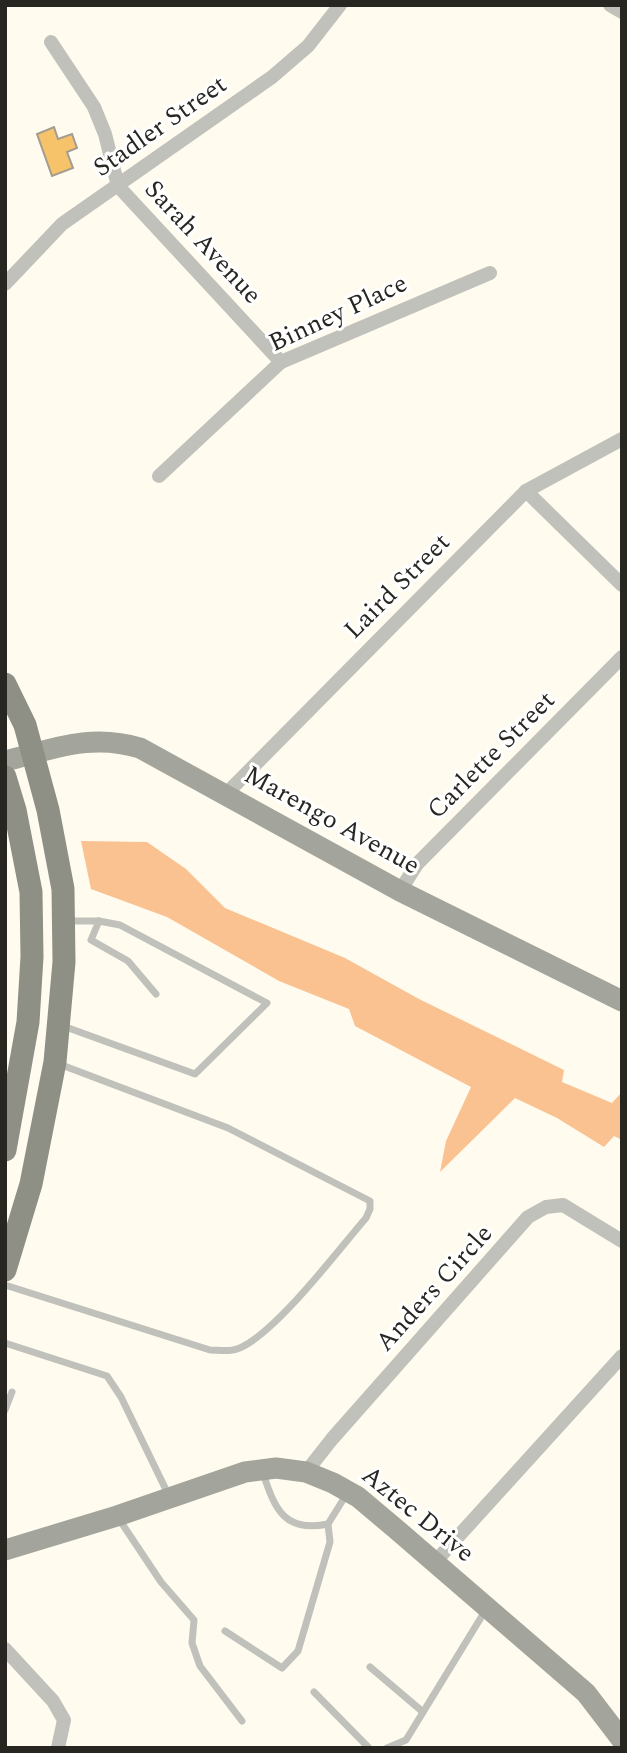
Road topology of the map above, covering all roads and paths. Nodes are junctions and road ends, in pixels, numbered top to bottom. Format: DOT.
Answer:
graph roads {
  1 [pos="340,5"];
  2 [pos="610,5"];
  3 [pos="622,12"];
  4 [pos="51,41"];
  5 [pos="118,186"];
  6 [pos="490,273"];
  7 [pos="5,284"];
  8 [pos="281,362"];
  9 [pos="622,439"];
  10 [pos="159,476"];
  11 [pos="526,491"];
  12 [pos="622,585"];
  13 [pos="622,657"];
  14 [pos="5,684"];
  15 [pos="33,754"];
  16 [pos="5,761"];
  17 [pos="5,777"];
  18 [pos="226,794"];
  19 [pos="400,891"];
  20 [pos="99,921"];
  21 [pos="64,922"];
  22 [pos="32,923"];
  23 [pos="156,994"];
  24 [pos="622,1001"];
  25 [pos="59,1025"];
  26 [pos="55,1062"];
  27 [pos="5,1150"];
  28 [pos="622,1241"];
  29 [pos="5,1270"];
  30 [pos="5,1285"];
  31 [pos="5,1343"];
  32 [pos="622,1356"];
  33 [pos="12,1392"];
  34 [pos="5,1410"];
  35 [pos="262,1469"];
  36 [pos="306,1472"];
  37 [pos="348,1492"];
  38 [pos="169,1496"];
  39 [pos="117,1516"];
  40 [pos="328,1524"];
  41 [pos="5,1550"];
  42 [pos="435,1562"];
  43 [pos="488,1607"];
  44 [pos="225,1631"];
  45 [pos="5,1649"];
  46 [pos="370,1667"];
  47 [pos="314,1692"];
  48 [pos="423,1712"];
  49 [pos="242,1721"];
  50 [pos="622,1740"];
  51 [pos="58,1748"];
  52 [pos="369,1748"];
  53 [pos="387,1748"];
  1 -- 5 [label="street, Stadler Street"];
  2 -- 3 [label="street"];
  4 -- 5 [label="street"];
  5 -- 7 [label="street, Stadler Street"];
  5 -- 8 [label="street, Sarah Avenue"];
  6 -- 8 [label="street, Binney Place"];
  8 -- 10 [label="street, Binney Place"];
  9 -- 11 [label="street, Laird Street"];
  11 -- 12 [label="street"];
  11 -- 18 [label="street, Laird Street"];
  13 -- 19 [label="street, Carlette Street"];
  14 -- 15 [label="main road"];
  15 -- 16 [label="street, Marengo Avenue"];
  15 -- 18 [label="street, Marengo Avenue"];
  15 -- 21 [label="main road"];
  17 -- 22 [label="main road"];
  18 -- 19 [label="street, Marengo Avenue"];
  19 -- 24 [label="street, Marengo Avenue"];
  20 -- 21 [label="lane"];
  20 -- 23 [label="lane"];
  20 -- 25 [label="lane"];
  21 -- 22 [label="main road"];
  21 -- 25 [label="main road"];
  22 -- 27 [label="main road"];
  25 -- 26 [label="main road"];
  26 -- 29 [label="main road"];
  26 -- 30 [label="lane"];
  28 -- 36 [label="street, Anders Circle"];
  31 -- 38 [label="lane"];
  32 -- 42 [label="street"];
  33 -- 34 [label="lane"];
  35 -- 36 [label="street, Aztec Drive"];
  35 -- 38 [label="street, Aztec Drive"];
  35 -- 40 [label="lane"];
  36 -- 37 [label="street, Aztec Drive"];
  37 -- 40 [label="lane"];
  37 -- 42 [label="street, Aztec Drive"];
  38 -- 39 [label="street, Aztec Drive"];
  39 -- 41 [label="street, Aztec Drive"];
  39 -- 49 [label="lane"];
  40 -- 44 [label="lane"];
  42 -- 43 [label="street, Aztec Drive"];
  43 -- 48 [label="lane"];
  43 -- 50 [label="street, Aztec Drive"];
  45 -- 51 [label="street"];
  46 -- 48 [label="lane"];
  47 -- 52 [label="lane"];
  48 -- 53 [label="lane"];
}
